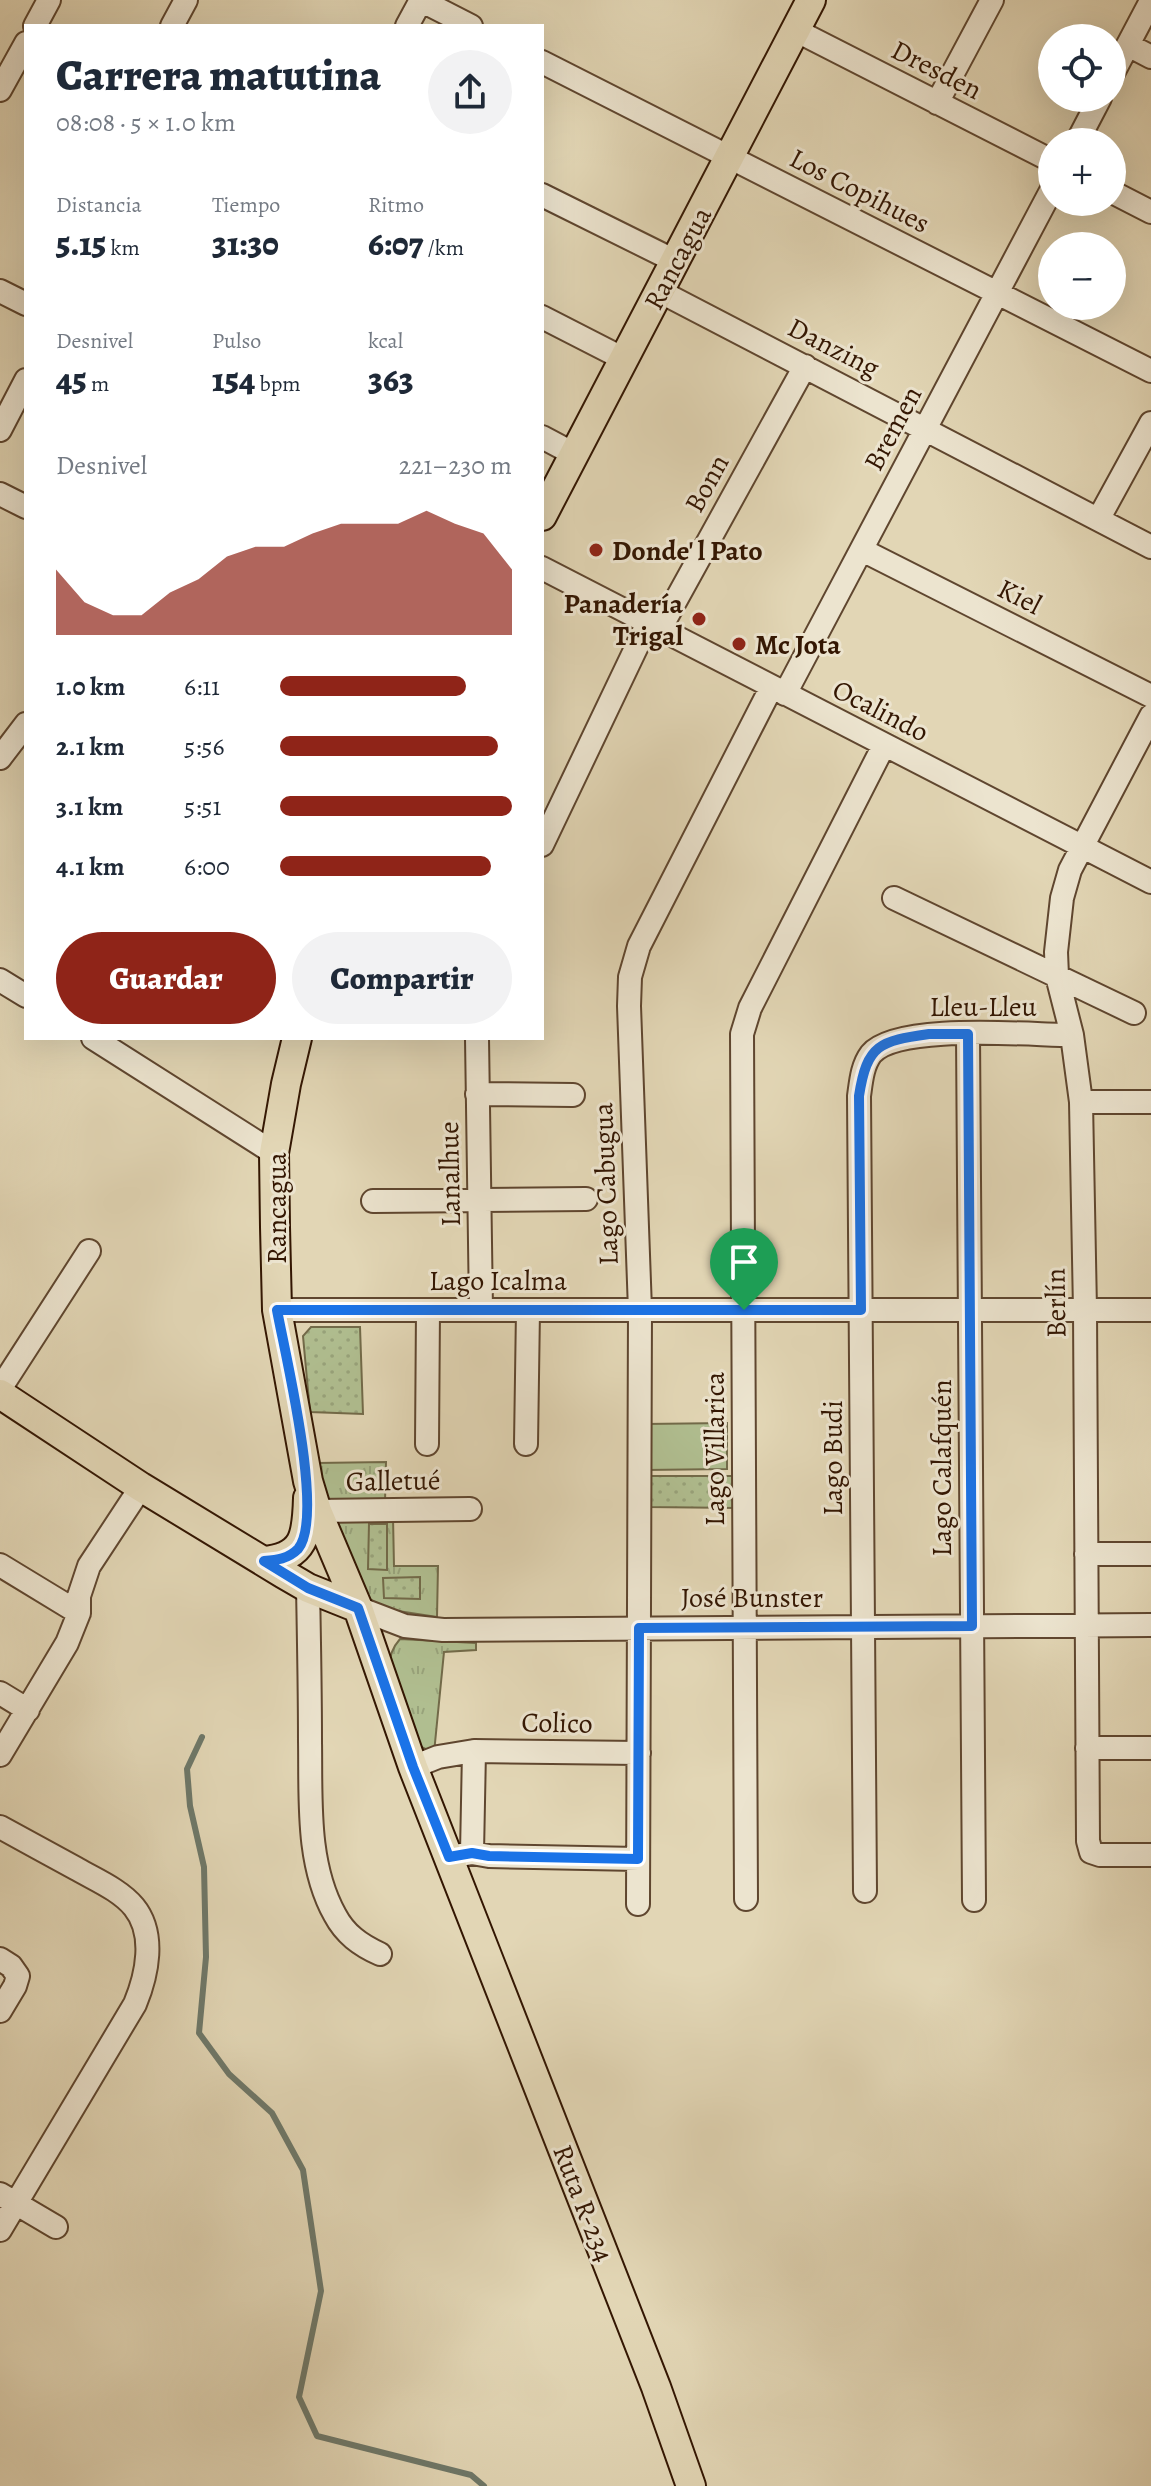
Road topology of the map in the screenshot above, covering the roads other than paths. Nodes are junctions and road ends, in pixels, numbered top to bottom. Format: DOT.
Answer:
graph roads {
  1 [pos="49,0"];
  2 [pos="186,0"];
  3 [pos="420,0"];
  4 [pos="811,0"];
  5 [pos="992,0"];
  6 [pos="1151,1"];
  7 [pos="36,24"];
  8 [pos="173,24"];
  9 [pos="408,24"];
  10 [pos="467,24"];
  11 [pos="795,30"];
  12 [pos="1128,45"];
  13 [pos="24,48"];
  14 [pos="1126,49"];
  15 [pos="1151,57"];
  16 [pos="544,63"];
  17 [pos="12,81"];
  18 [pos="937,103"];
  19 [pos="1038,154"];
  20 [pos="729,157"];
  21 [pos="544,196"];
  22 [pos="1126,199"];
  23 [pos="1151,212"];
  24 [pos="1038,215"];
  25 [pos="675,261"];
  26 [pos="0,291"];
  27 [pos="659,291"];
  28 [pos="997,293"];
  29 [pos="24,303"];
  30 [pos="544,318"];
  31 [pos="624,359"];
  32 [pos="805,366"];
  33 [pos="1151,371"];
  34 [pos="24,384"];
  35 [pos="1151,423"];
  36 [pos="926,428"];
  37 [pos="0,430"];
  38 [pos="544,438"];
  39 [pos="574,454"];
  40 [pos="0,494"];
  41 [pos="24,506"];
  42 [pos="544,512"];
  43 [pos="1099,518"];
  44 [pos="1151,547"];
  45 [pos="862,550"];
  46 [pos="544,569"];
  47 [pos="654,626"];
  48 [pos="778,691"];
  49 [pos="1151,696"];
  50 [pos="1151,716"];
  51 [pos="24,727"];
  52 [pos="884,745"];
  53 [pos="0,758"];
  54 [pos="544,841"];
  55 [pos="1082,847"];
  56 [pos="1151,882"];
  57 [pos="894,898"];
  58 [pos="1057,976"];
  59 [pos="0,980"];
  60 [pos="24,995"];
  61 [pos="1134,1013"];
  62 [pos="968,1034"];
  63 [pos="1072,1035"];
  64 [pos="895,1039"];
  65 [pos="96,1040"];
  66 [pos="297,1040"];
  67 [pos="477,1040"];
  68 [pos="477,1094"];
  69 [pos="573,1095"];
  70 [pos="1081,1102"];
  71 [pos="1151,1102"];
  72 [pos="274,1153"];
  73 [pos="586,1199"];
  74 [pos="373,1201"];
  75 [pos="479,1201"];
  76 [pos="89,1251"];
  77 [pos="277,1310"];
  78 [pos="428,1310"];
  79 [pos="481,1310"];
  80 [pos="528,1310"];
  81 [pos="640,1310"];
  82 [pos="744,1310"];
  83 [pos="861,1310"];
  84 [pos="970,1310"];
  85 [pos="1085,1310"];
  86 [pos="1151,1310"];
  87 [pos="0,1392"];
  88 [pos="427,1444"];
  89 [pos="526,1444"];
  90 [pos="308,1481"];
  91 [pos="141,1487"];
  92 [pos="470,1509"];
  93 [pos="317,1511"];
  94 [pos="1086,1554"];
  95 [pos="1151,1554"];
  96 [pos="264,1561"];
  97 [pos="0,1565"];
  98 [pos="308,1588"];
  99 [pos="358,1608"];
  100 [pos="79,1613"];
  101 [pos="1151,1625"];
  102 [pos="972,1626"];
  103 [pos="1087,1626"];
  104 [pos="744,1627"];
  105 [pos="863,1627"];
  106 [pos="639,1628"];
  107 [pos="0,1693"];
  108 [pos="28,1710"];
  109 [pos="1087,1748"];
  110 [pos="1151,1748"];
  111 [pos="474,1751"];
  112 [pos="639,1753"];
  113 [pos="0,1755"];
  114 [pos="413,1767"];
  115 [pos="0,1827"];
  116 [pos="470,1855"];
  117 [pos="1151,1855"];
  118 [pos="638,1859"];
  119 [pos="865,1891"];
  120 [pos="746,1899"];
  121 [pos="974,1900"];
  122 [pos="638,1904"];
  123 [pos="380,1954"];
  124 [pos="0,1959"];
  125 [pos="0,2011"];
  126 [pos="8,2199"];
  127 [pos="56,2227"];
  128 [pos="0,2230"];
  129 [pos="691,2486"];
  1 -- 7 [label="street"];
  2 -- 8 [label="street"];
  3 -- 9 [label="street"];
  3 -- 10 [label="street"];
  4 -- 11 [label="main road, Rancagua"];
  5 -- 18 [label="street"];
  6 -- 12 [label="street"];
  11 -- 18 [label="street, Dresden"];
  11 -- 20 [label="main road, Rancagua"];
  12 -- 14 [label="street"];
  12 -- 15 [label="street"];
  13 -- 17 [label="street"];
  16 -- 20 [label="street, Los Copihues"];
  18 -- 19 [label="street, Dresden"];
  20 -- 25 [label="main road, Rancagua"];
  20 -- 28 [label="street, Los Copihues"];
  21 -- 25 [label="street"];
  22 -- 23 [label="street"];
  24 -- 28 [label="street, Bremen"];
  25 -- 27 [label="main road, Rancagua"];
  26 -- 29 [label="street"];
  27 -- 31 [label="main road, Rancagua"];
  27 -- 32 [label="street, Danzing"];
  28 -- 33 [label="street, Los Copihues"];
  28 -- 36 [label="street, Bremen"];
  30 -- 31 [label="street"];
  31 -- 39 [label="main road, Rancagua"];
  32 -- 36 [label="street, Danzing"];
  32 -- 47 [label="street, Bonn"];
  34 -- 37 [label="street"];
  35 -- 43 [label="street"];
  36 -- 43 [label="street, Danzing"];
  36 -- 45 [label="street, Bremen"];
  38 -- 39 [label="street"];
  39 -- 42 [label="main road, Rancagua"];
  40 -- 41 [label="street"];
  43 -- 44 [label="street, Danzing"];
  45 -- 48 [label="street, Bremen"];
  45 -- 49 [label="street, Kiel"];
  46 -- 47 [label="street, Ocalindo"];
  47 -- 48 [label="street, Ocalindo"];
  47 -- 54 [label="street"];
  48 -- 52 [label="street, Ocalindo"];
  48 -- 81 [label="street, Lago Cabugua"];
  50 -- 55 [label="street, Berlín"];
  51 -- 53 [label="street"];
  52 -- 55 [label="street, Ocalindo"];
  52 -- 82 [label="street, Lago Villarica"];
  55 -- 56 [label="street, Ocalindo"];
  55 -- 58 [label="street, Berlín"];
  57 -- 58 [label="street"];
  58 -- 61 [label="street"];
  58 -- 63 [label="street, Berlín"];
  59 -- 60 [label="street"];
  62 -- 63 [label="street, Lleu-Lleu"];
  62 -- 64 [label="street, Lleu-Lleu"];
  62 -- 84 [label="street, Lago Calafquén"];
  63 -- 70 [label="street, Berlín"];
  64 -- 83 [label="street, Lago Budi"];
  65 -- 72 [label="street"];
  66 -- 72 [label="main road, Rancagua"];
  67 -- 68 [label="street, Lanalhue"];
  68 -- 69 [label="street"];
  68 -- 75 [label="street, Lanalhue"];
  70 -- 71 [label="street"];
  70 -- 85 [label="street, Berlín"];
  72 -- 77 [label="main road, Rancagua"];
  73 -- 75 [label="street"];
  74 -- 75 [label="street"];
  75 -- 79 [label="street, Lanalhue"];
  76 -- 87 [label="street"];
  77 -- 78 [label="street, Lago Icalma"];
  77 -- 90 [label="main road, Rancagua"];
  78 -- 79 [label="street, Lago Icalma"];
  78 -- 88 [label="street"];
  79 -- 80 [label="street, Lago Icalma"];
  80 -- 81 [label="street, Lago Icalma"];
  80 -- 89 [label="street"];
  81 -- 82 [label="street, Lago Icalma"];
  81 -- 106 [label="street, Lago Cabugua"];
  82 -- 83 [label="street, Lago Icalma"];
  82 -- 104 [label="street, Lago Villarica"];
  83 -- 84 [label="street, Lago Icalma"];
  83 -- 105 [label="street, Lago Budi"];
  84 -- 85 [label="street, Lago Icalma"];
  84 -- 102 [label="street, Lago Calafquén"];
  85 -- 86 [label="street, Lago Icalma"];
  85 -- 94 [label="street, Berlín"];
  87 -- 91 [label="main road"];
  90 -- 93 [label="main road, Rancagua"];
  90 -- 96 [label="main road"];
  91 -- 96 [label="main road"];
  91 -- 100 [label="street"];
  92 -- 93 [label="street, Galletué"];
  93 -- 99 [label="main road, Rancagua"];
  94 -- 95 [label="street"];
  94 -- 103 [label="street, Berlín"];
  96 -- 98 [label="main road"];
  97 -- 100 [label="street"];
  98 -- 99 [label="main road"];
  98 -- 123 [label="street"];
  99 -- 106 [label="street, José Bunster"];
  99 -- 114 [label="main road, Rancagua"];
  100 -- 108 [label="street"];
  101 -- 103 [label="street, José Bunster"];
  102 -- 103 [label="street, José Bunster"];
  102 -- 105 [label="street, José Bunster"];
  102 -- 121 [label="street, Lago Calafquén"];
  103 -- 109 [label="street, Berlín"];
  104 -- 105 [label="street, José Bunster"];
  104 -- 106 [label="street, José Bunster"];
  104 -- 120 [label="street, Lago Villarica"];
  105 -- 119 [label="street, Lago Budi"];
  106 -- 112 [label="street, Lago Cabugua"];
  107 -- 108 [label="street"];
  108 -- 113 [label="street"];
  109 -- 110 [label="street"];
  109 -- 117 [label="street, Berlín"];
  111 -- 112 [label="street, Colico"];
  111 -- 114 [label="street, Colico"];
  111 -- 116 [label="street"];
  112 -- 118 [label="street, Lago Cabugua"];
  114 -- 116 [label="main road, Ruta R-234"];
  115 -- 126 [label="street"];
  116 -- 118 [label="street"];
  116 -- 129 [label="main road, Ruta R-234"];
  118 -- 122 [label="street, Lago Cabugua"];
  124 -- 125 [label="street"];
  126 -- 127 [label="street"];
  126 -- 128 [label="street"];
}
